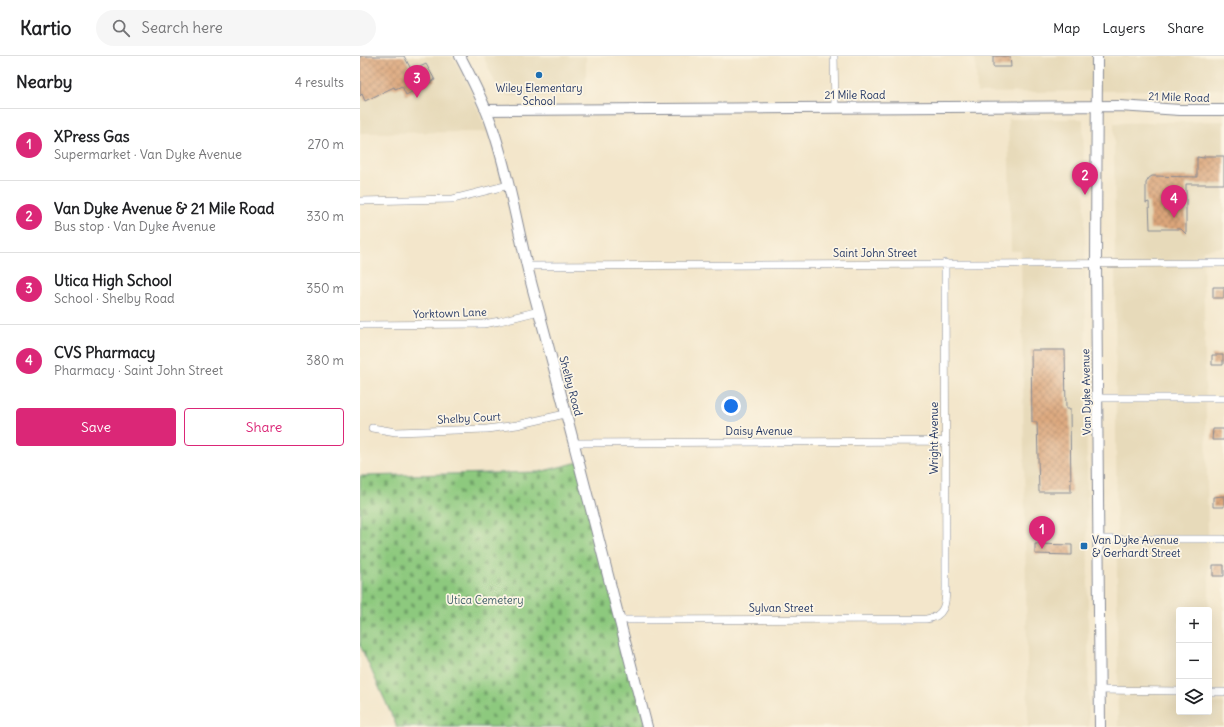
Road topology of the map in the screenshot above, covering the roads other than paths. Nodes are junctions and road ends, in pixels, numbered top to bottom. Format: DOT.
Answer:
graph roads {
  1 [pos="460,56"];
  2 [pos="834,56"];
  3 [pos="1096,56"];
  4 [pos="1097,106"];
  5 [pos="835,108"];
  6 [pos="486,110"];
  7 [pos="1224,110"];
  8 [pos="509,185"];
  9 [pos="360,201"];
  10 [pos="1096,263"];
  11 [pos="1224,263"];
  12 [pos="945,264"];
  13 [pos="527,266"];
  14 [pos="539,311"];
  15 [pos="360,325"];
  16 [pos="1098,398"];
  17 [pos="1224,398"];
  18 [pos="565,414"];
  19 [pos="372,428"];
  20 [pos="945,441"];
  21 [pos="574,443"];
  22 [pos="1099,539"];
  23 [pos="1224,539"];
  24 [pos="941,612"];
  25 [pos="619,620"];
  26 [pos="1099,690"];
  27 [pos="1176,691"];
  28 [pos="1212,692"];
  29 [pos="1224,692"];
  30 [pos="647,727"];
  31 [pos="1100,727"];
  1 -- 6 [label="street, Shelby Road"];
  2 -- 5 [label="street"];
  3 -- 4 [label="street, Van Dyke Avenue"];
  4 -- 5 [label="street, 21 Mile Road"];
  4 -- 7 [label="street, 21 Mile Road"];
  4 -- 10 [label="street, Van Dyke Avenue"];
  5 -- 6 [label="street, 21 Mile Road"];
  6 -- 8 [label="street, Shelby Road"];
  8 -- 9 [label="street"];
  8 -- 13 [label="street, Shelby Road"];
  10 -- 11 [label="street, Saint John Street"];
  10 -- 12 [label="street, Saint John Street"];
  10 -- 16 [label="street, Van Dyke Avenue"];
  12 -- 13 [label="street, Saint John Street"];
  12 -- 20 [label="street, Wright Avenue"];
  13 -- 14 [label="street, Shelby Road"];
  14 -- 15 [label="street, Yorktown Lane"];
  14 -- 18 [label="street, Shelby Road"];
  16 -- 17 [label="street"];
  16 -- 22 [label="street, Van Dyke Avenue"];
  18 -- 19 [label="street, Shelby Court"];
  18 -- 21 [label="street, Shelby Road"];
  20 -- 21 [label="street, Daisy Avenue"];
  20 -- 24 [label="street, Wright Avenue"];
  21 -- 25 [label="street, Shelby Road"];
  22 -- 23 [label="street"];
  22 -- 26 [label="street, Van Dyke Avenue"];
  24 -- 25 [label="street, Sylvan Street"];
  25 -- 30 [label="street, Shelby Road"];
  26 -- 27 [label="street"];
  26 -- 31 [label="street, Van Dyke Avenue"];
  28 -- 29 [label="street"];
}
